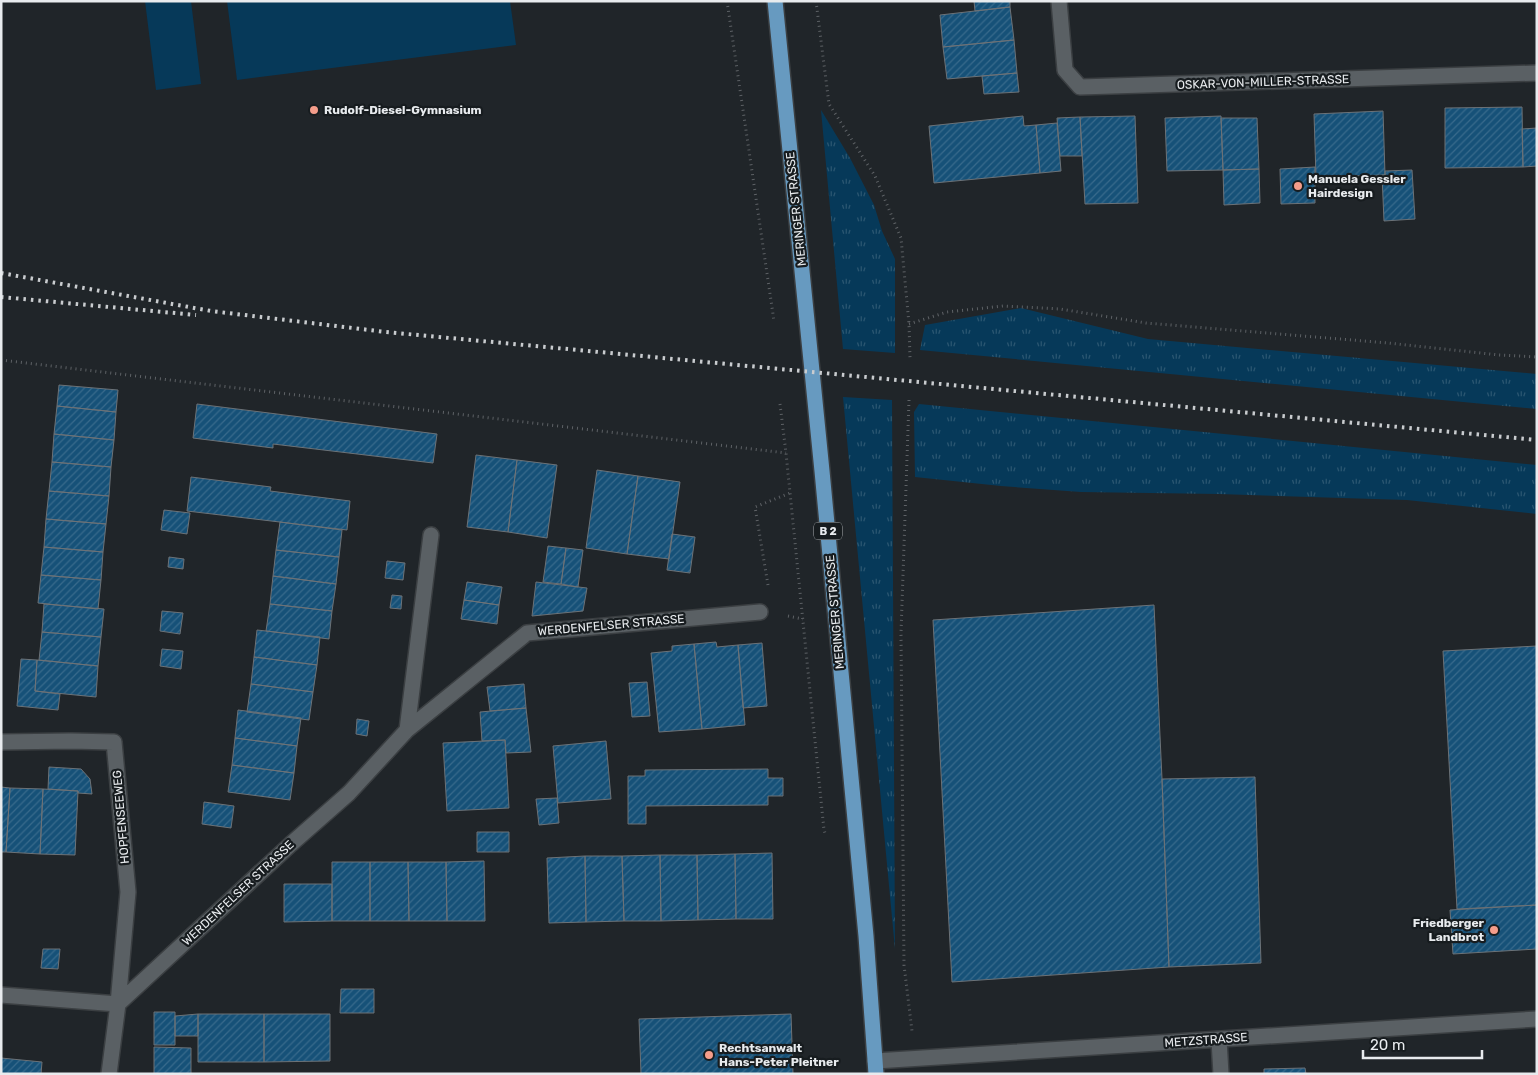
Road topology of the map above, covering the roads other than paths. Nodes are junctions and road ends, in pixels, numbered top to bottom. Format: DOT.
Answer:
graph roads {
  1 [pos="775,1"];
  2 [pos="1059,1"];
  3 [pos="1537,73"];
  4 [pos="431,535"];
  5 [pos="760,612"];
  6 [pos="407,730"];
  7 [pos="1,742"];
  8 [pos="1,995"];
  9 [pos="118,1004"];
  10 [pos="1537,1019"];
  11 [pos="1219,1040"];
  12 [pos="876,1068"];
  13 [pos="108,1074"];
  14 [pos="1221,1074"];
  1 -- 12 [label="main road, MERINGER STRASSE / B 2"];
  2 -- 3 [label="street, OSKAR-VON-MILLER-STRASSE"];
  4 -- 6 [label="street"];
  5 -- 6 [label="street, WERDENFELSER STRASSE"];
  6 -- 9 [label="street, WERDENFELSER STRASSE"];
  7 -- 9 [label="street, HOPFENSEEWEG"];
  8 -- 9 [label="street"];
  9 -- 13 [label="street"];
  10 -- 11 [label="street, METZSTRASSE"];
  11 -- 12 [label="street, METZSTRASSE"];
  11 -- 14 [label="street"];
}
